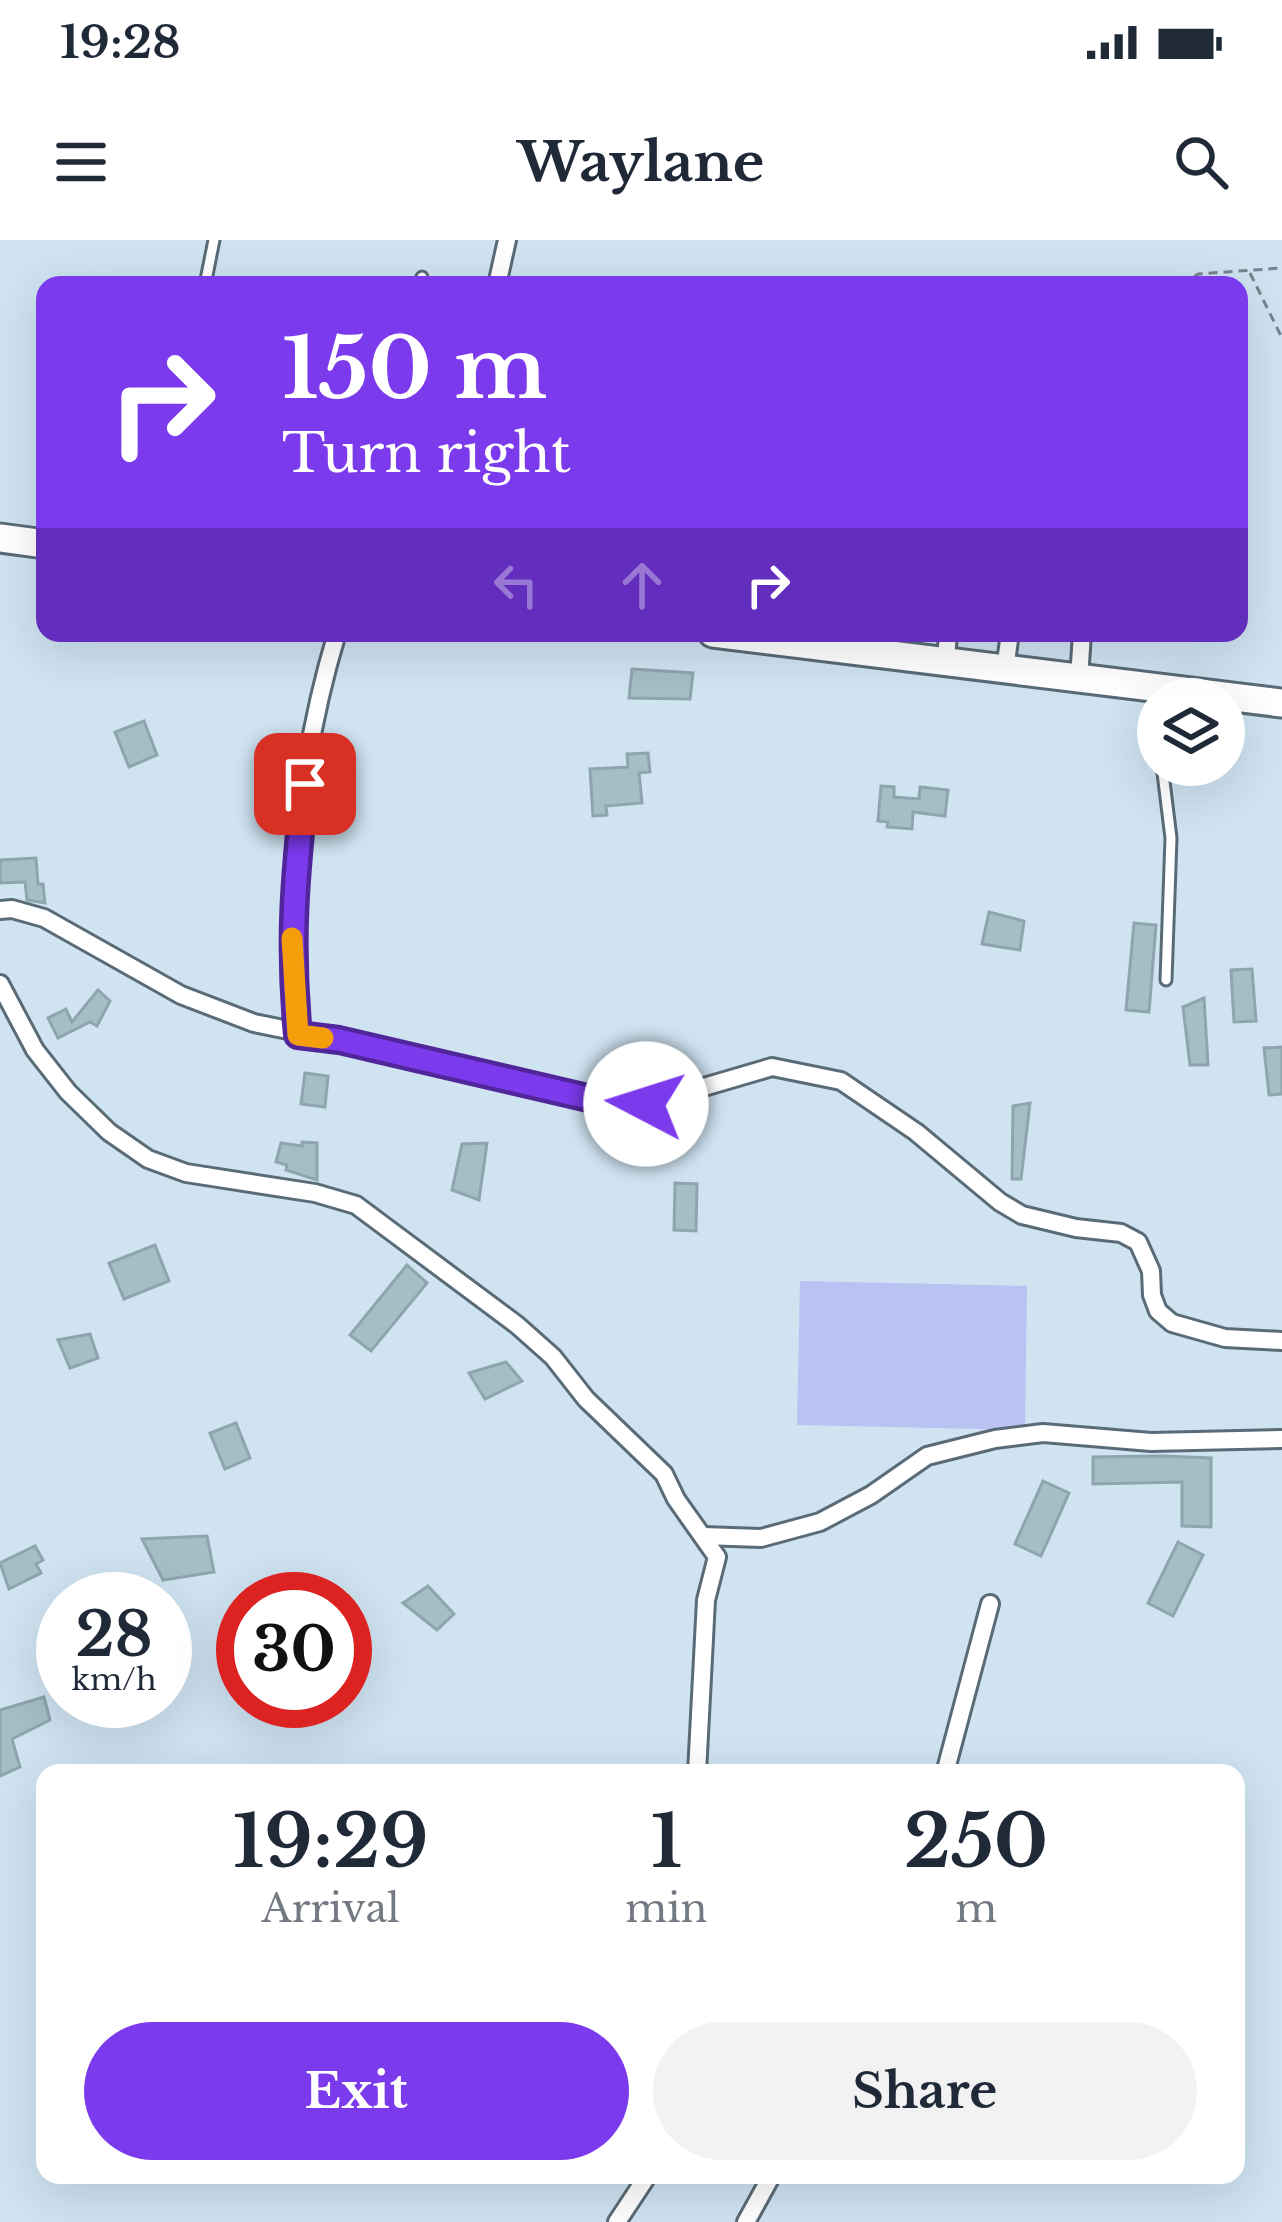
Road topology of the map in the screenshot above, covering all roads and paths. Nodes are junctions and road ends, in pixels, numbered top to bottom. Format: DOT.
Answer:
graph roads {
  1 [pos="214,240"];
  2 [pos="507,240"];
  3 [pos="1282,268"];
  4 [pos="1249,271"];
  5 [pos="207,276"];
  6 [pos="499,276"];
  7 [pos="1195,276"];
  8 [pos="1282,338"];
  9 [pos="0,538"];
  10 [pos="36,543"];
  11 [pos="335,642"];
  12 [pos="850,642"];
  13 [pos="1009,642"];
  14 [pos="1081,642"];
  15 [pos="947,647"];
  16 [pos="1005,669"];
  17 [pos="1078,679"];
  18 [pos="1137,685"];
  19 [pos="1245,698"];
  20 [pos="1282,703"];
  21 [pos="1165,786"];
  22 [pos="0,910"];
  23 [pos="1166,980"];
  24 [pos="0,985"];
  25 [pos="298,1035"];
  26 [pos="1282,1341"];
  27 [pos="1282,1439"];
  28 [pos="703,1535"];
  29 [pos="990,1604"];
  30 [pos="698,1764"];
  31 [pos="947,1764"];
  32 [pos="642,2184"];
  33 [pos="767,2184"];
  34 [pos="617,2222"];
  35 [pos="746,2222"];
  1 -- 5 [label="lane"];
  2 -- 6 [label="street"];
  3 -- 4 [label="path"];
  4 -- 7 [label="path"];
  4 -- 8 [label="path"];
  9 -- 10 [label="main road"];
  11 -- 25 [label="street"];
  12 -- 15 [label="main road"];
  13 -- 16 [label="street"];
  14 -- 17 [label="street"];
  15 -- 16 [label="main road"];
  16 -- 17 [label="main road"];
  17 -- 18 [label="main road"];
  19 -- 20 [label="main road"];
  21 -- 23 [label="lane"];
  22 -- 25 [label="street"];
  24 -- 28 [label="street"];
  25 -- 26 [label="street"];
  27 -- 28 [label="street"];
  28 -- 30 [label="street"];
  29 -- 31 [label="street"];
  32 -- 34 [label="street"];
  33 -- 35 [label="street"];
}
